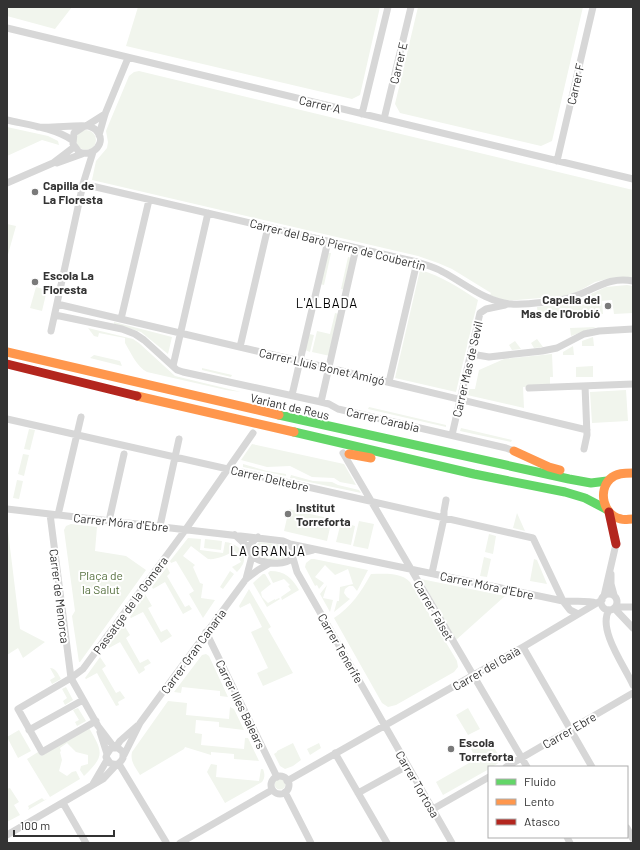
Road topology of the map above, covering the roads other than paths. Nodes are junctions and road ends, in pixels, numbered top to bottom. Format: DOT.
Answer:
graph roads {
  1 [pos="388,7"];
  2 [pos="411,7"];
  3 [pos="593,7"];
  4 [pos="7,28"];
  5 [pos="128,58"];
  6 [pos="105,114"];
  7 [pos="362,114"];
  8 [pos="7,120"];
  9 [pos="384,120"];
  10 [pos="85,126"];
  11 [pos="38,127"];
  12 [pos="100,135"];
  13 [pos="73,144"];
  14 [pos="93,152"];
  15 [pos="84,154"];
  16 [pos="557,161"];
  17 [pos="53,163"];
  18 [pos="633,179"];
  19 [pos="7,184"];
  20 [pos="83,184"];
  21 [pos="148,200"];
  22 [pos="208,213"];
  23 [pos="268,227"];
  24 [pos="328,241"];
  25 [pos="356,248"];
  26 [pos="417,262"];
  27 [pos="633,282"];
  28 [pos="57,304"];
  29 [pos="513,304"];
  30 [pos="55,315"];
  31 [pos="121,319"];
  32 [pos="633,329"];
  33 [pos="52,331"];
  34 [pos="180,333"];
  35 [pos="7,344"];
  36 [pos="240,347"];
  37 [pos="32,349"];
  38 [pos="7,352"];
  39 [pos="471,354"];
  40 [pos="300,361"];
  41 [pos="7,364"];
  42 [pos="173,366"];
  43 [pos="329,368"];
  44 [pos="389,382"];
  45 [pos="633,384"];
  46 [pos="585,386"];
  47 [pos="529,388"];
  48 [pos="292,395"];
  49 [pos="460,399"];
  50 [pos="321,402"];
  51 [pos="81,417"];
  52 [pos="7,419"];
  53 [pos="587,430"];
  54 [pos="253,433"];
  55 [pos="77,435"];
  56 [pos="452,435"];
  57 [pos="180,439"];
  58 [pos="584,449"];
  59 [pos="514,451"];
  60 [pos="124,454"];
  61 [pos="346,454"];
  62 [pos="176,457"];
  63 [pos="228,469"];
  64 [pos="633,473"];
  65 [pos="474,474"];
  66 [pos="607,481"];
  67 [pos="598,483"];
  68 [pos="446,500"];
  69 [pos="371,502"];
  70 [pos="7,509"];
  71 [pos="608,511"];
  72 [pos="50,514"];
  73 [pos="58,515"];
  74 [pos="444,518"];
  75 [pos="633,519"];
  76 [pos="109,520"];
  77 [pos="160,526"];
  78 [pos="186,529"];
  79 [pos="235,535"];
  80 [pos="258,538"];
  81 [pos="290,544"];
  82 [pos="616,544"];
  83 [pos="318,549"];
  84 [pos="251,553"];
  85 [pos="293,557"];
  86 [pos="270,563"];
  87 [pos="283,564"];
  88 [pos="611,566"];
  89 [pos="410,568"];
  90 [pos="297,572"];
  91 [pos="432,573"];
  92 [pos="246,579"];
  93 [pos="615,596"];
  94 [pos="601,599"];
  95 [pos="563,601"];
  96 [pos="631,606"];
  97 [pos="611,608"];
  98 [pos="586,609"];
  99 [pos="578,614"];
  100 [pos="564,622"];
  101 [pos="633,628"];
  102 [pos="206,632"];
  103 [pos="523,647"];
  104 [pos="473,675"];
  105 [pos="71,678"];
  106 [pos="633,685"];
  107 [pos="633,693"];
  108 [pos="83,700"];
  109 [pos="97,723"];
  110 [pos="140,723"];
  111 [pos="384,725"];
  112 [pos="29,730"];
  113 [pos="570,730"];
  114 [pos="115,747"];
  115 [pos="336,753"];
  116 [pos="124,755"];
  117 [pos="107,757"];
  118 [pos="522,758"];
  119 [pos="118,764"];
  120 [pos="407,766"];
  121 [pos="508,766"];
  122 [pos="526,766"];
  123 [pos="591,766"];
  124 [pos="277,777"];
  125 [pos="488,778"];
  126 [pos="288,781"];
  127 [pos="93,785"];
  128 [pos="272,790"];
  129 [pos="286,792"];
  130 [pos="358,793"];
  131 [pos="63,803"];
  132 [pos="433,809"];
  133 [pos="628,830"];
  134 [pos="7,836"];
  135 [pos="633,839"];
  136 [pos="86,843"];
  137 [pos="165,843"];
  138 [pos="176,843"];
  139 [pos="180,843"];
  140 [pos="311,843"];
  141 [pos="387,843"];
  142 [pos="452,843"];
  1 -- 7 [label="street, Carrer E"];
  2 -- 9 [label="street, Carrer E"];
  3 -- 16 [label="street, Carrer F"];
  4 -- 5 [label="street, Carrer A"];
  5 -- 6 [label="street"];
  5 -- 7 [label="street, Carrer A"];
  6 -- 10 [label="street"];
  6 -- 12 [label="street"];
  7 -- 9 [label="street, Carrer A"];
  8 -- 11 [label="street"];
  9 -- 16 [label="street, Carrer A"];
  10 -- 11 [label="street"];
  10 -- 12 [label="street"];
  10 -- 13 [label="street"];
  11 -- 13 [label="street"];
  12 -- 14 [label="street"];
  13 -- 15 [label="street"];
  13 -- 17 [label="street"];
  14 -- 15 [label="street"];
  14 -- 20 [label="street"];
  15 -- 17 [label="street"];
  15 -- 20 [label="street"];
  16 -- 18 [label="street, Carrer A"];
  17 -- 19 [label="street"];
  20 -- 21 [label="street, Carrer del Barò Pierre de Coubertin"];
  20 -- 28 [label="street"];
  21 -- 22 [label="street, Carrer del Barò Pierre de Coubertin"];
  21 -- 31 [label="street"];
  22 -- 23 [label="street, Carrer del Barò Pierre de Coubertin"];
  22 -- 34 [label="street"];
  23 -- 24 [label="street, Carrer del Barò Pierre de Coubertin"];
  23 -- 36 [label="street"];
  24 -- 25 [label="street, Carrer del Barò Pierre de Coubertin"];
  24 -- 40 [label="street"];
  25 -- 26 [label="street, Carrer del Barò Pierre de Coubertin"];
  25 -- 43 [label="street"];
  26 -- 29 [label="street, Carrer del Barò Pierre de Coubertin"];
  26 -- 44 [label="street"];
  27 -- 29 [label="street, Carrer del Barò Pierre de Coubertin"];
  28 -- 30 [label="street"];
  28 -- 31 [label="street, Carrer Lluís Bonet Amigó"];
  29 -- 39 [label="street, Carrer Mas de Sevil"];
  30 -- 33 [label="street"];
  30 -- 42 [label="street, Carrer Carabia"];
  31 -- 34 [label="street, Carrer Lluís Bonet Amigó"];
  32 -- 39 [label="street"];
  34 -- 36 [label="street, Carrer Lluís Bonet Amigó"];
  34 -- 42 [label="street"];
  35 -- 37 [label="highway"];
  36 -- 40 [label="street, Carrer Lluís Bonet Amigó"];
  38 -- 67 [label="highway, Variant de Reus"];
  39 -- 49 [label="street, Carrer Mas de Sevil"];
  40 -- 43 [label="street, Carrer Lluís Bonet Amigó"];
  40 -- 48 [label="street"];
  41 -- 65 [label="highway, Variant de Reus"];
  42 -- 48 [label="street, Carrer Carabia"];
  43 -- 44 [label="street, Carrer Lluís Bonet Amigó"];
  43 -- 50 [label="street"];
  44 -- 49 [label="street, Carrer Lluís Bonet Amigó"];
  45 -- 46 [label="street"];
  46 -- 47 [label="street"];
  46 -- 53 [label="street"];
  48 -- 50 [label="street, Carrer Carabia"];
  49 -- 53 [label="street, Carrer Lluís Bonet Amigó"];
  49 -- 56 [label="street, Carrer Mas de Sevil"];
  50 -- 56 [label="street, Carrer Carabia"];
  51 -- 55 [label="street"];
  52 -- 55 [label="street, Carrer Deltebre"];
  53 -- 58 [label="street"];
  54 -- 63 [label="street, Passatge de la Gomera"];
  55 -- 62 [label="street, Carrer Deltebre"];
  55 -- 73 [label="street"];
  56 -- 59 [label="street, Carrer Carabia"];
  57 -- 62 [label="street"];
  59 -- 67 [label="highway"];
  60 -- 76 [label="street"];
  61 -- 65 [label="highway"];
  61 -- 69 [label="street, Carrer Falset"];
  62 -- 63 [label="street, Carrer Deltebre"];
  62 -- 77 [label="street"];
  63 -- 69 [label="street, Carrer Deltebre"];
  63 -- 78 [label="street, Passatge de la Gomera"];
  64 -- 66 [label="highway"];
  65 -- 71 [label="highway, Variant de Reus"];
  66 -- 67 [label="highway"];
  66 -- 71 [label="highway"];
  68 -- 74 [label="street"];
  69 -- 74 [label="street, Carrer Deltebre"];
  69 -- 89 [label="street, Carrer Falset"];
  70 -- 72 [label="street, Carrer Móra d'Ebre"];
  71 -- 75 [label="highway"];
  71 -- 82 [label="highway"];
  72 -- 73 [label="street, Carrer Móra d'Ebre"];
  72 -- 105 [label="street, Carrer de Menorca"];
  73 -- 76 [label="street, Carrer Móra d'Ebre"];
  74 -- 91 [label="street"];
  74 -- 95 [label="street, Carrer Deltebre"];
  75 -- 82 [label="highway"];
  76 -- 77 [label="street, Carrer Móra d'Ebre"];
  77 -- 78 [label="street, Carrer Móra d'Ebre"];
  78 -- 79 [label="street, Carrer Móra d'Ebre"];
  78 -- 105 [label="street, Passatge de la Gomera"];
  79 -- 80 [label="street, Carrer Móra d'Ebre"];
  79 -- 84 [label="street"];
  80 -- 81 [label="street, Carrer Móra d'Ebre"];
  80 -- 84 [label="street"];
  81 -- 83 [label="street, Carrer Móra d'Ebre"];
  81 -- 85 [label="street, Carrer Tenerife"];
  82 -- 88 [label="street"];
  83 -- 85 [label="street, Carrer Móra d'Ebre"];
  83 -- 89 [label="street, Carrer Móra d'Ebre"];
  84 -- 86 [label="street"];
  84 -- 92 [label="street, Carrer Gran Canaria"];
  85 -- 87 [label="street, Carrer Móra d'Ebre"];
  85 -- 90 [label="street, Carrer Tenerife"];
  86 -- 87 [label="street"];
  86 -- 92 [label="street, Carrer Gran Canaria"];
  87 -- 90 [label="street"];
  88 -- 93 [label="street"];
  88 -- 94 [label="street"];
  89 -- 91 [label="street, Carrer Móra d'Ebre"];
  89 -- 104 [label="street, Carrer Falset"];
  90 -- 111 [label="street, Carrer Tenerife"];
  91 -- 95 [label="street, Carrer Móra d'Ebre"];
  92 -- 102 [label="street, Carrer Gran Canaria"];
  93 -- 94 [label="street"];
  93 -- 96 [label="street"];
  93 -- 97 [label="street"];
  94 -- 95 [label="street, Carrer Móra d'Ebre"];
  94 -- 97 [label="street"];
  94 -- 98 [label="street, Carrer del Gaià"];
  95 -- 99 [label="street, Carrer Móra d'Ebre"];
  95 -- 100 [label="street"];
  96 -- 97 [label="street, Carrer del Gaià"];
  97 -- 98 [label="street, Carrer del Gaià"];
  97 -- 101 [label="street"];
  97 -- 106 [label="street"];
  98 -- 99 [label="street, Carrer del Gaià"];
  99 -- 100 [label="street, Carrer del Gaià"];
  100 -- 103 [label="street, Carrer del Gaià"];
  102 -- 110 [label="street, Carrer Gran Canaria"];
  102 -- 124 [label="street, Carrer Illes Balears"];
  103 -- 104 [label="street, Carrer del Gaià"];
  103 -- 113 [label="street"];
  104 -- 111 [label="street, Carrer del Gaià"];
  104 -- 118 [label="street, Carrer Falset"];
  105 -- 108 [label="street, Carrer de Menorca"];
  105 -- 112 [label="street"];
  107 -- 113 [label="street, Carrer Ebre"];
  108 -- 109 [label="street, Carrer de Menorca"];
  108 -- 112 [label="street"];
  109 -- 112 [label="street"];
  109 -- 114 [label="street, Carrer de Menorca"];
  109 -- 117 [label="street, Carrer de Menorca"];
  110 -- 114 [label="street, Carrer Gran Canaria"];
  110 -- 116 [label="street, Carrer Gran Canaria"];
  111 -- 115 [label="street, Carrer del Gaià"];
  111 -- 120 [label="street, Carrer Tortosa"];
  113 -- 118 [label="street, Carrer Ebre"];
  113 -- 123 [label="street"];
  114 -- 116 [label="street"];
  114 -- 117 [label="street"];
  115 -- 126 [label="street, Carrer del Gaià"];
  115 -- 130 [label="street"];
  116 -- 119 [label="street"];
  117 -- 119 [label="street"];
  117 -- 127 [label="street"];
  118 -- 121 [label="street, Carrer Ebre"];
  118 -- 122 [label="street, Carrer Falset"];
  119 -- 127 [label="street"];
  119 -- 137 [label="street"];
  120 -- 130 [label="street"];
  120 -- 132 [label="street, Carrer Tortosa"];
  124 -- 126 [label="street"];
  124 -- 128 [label="street"];
  125 -- 132 [label="street"];
  126 -- 129 [label="street"];
  127 -- 131 [label="street"];
  128 -- 129 [label="street"];
  128 -- 139 [label="street"];
  129 -- 140 [label="street"];
  130 -- 141 [label="street"];
  131 -- 134 [label="street"];
  131 -- 136 [label="street"];
  132 -- 142 [label="street, Carrer Tortosa"];
  133 -- 135 [label="street"];
  137 -- 138 [label="street"];
}
